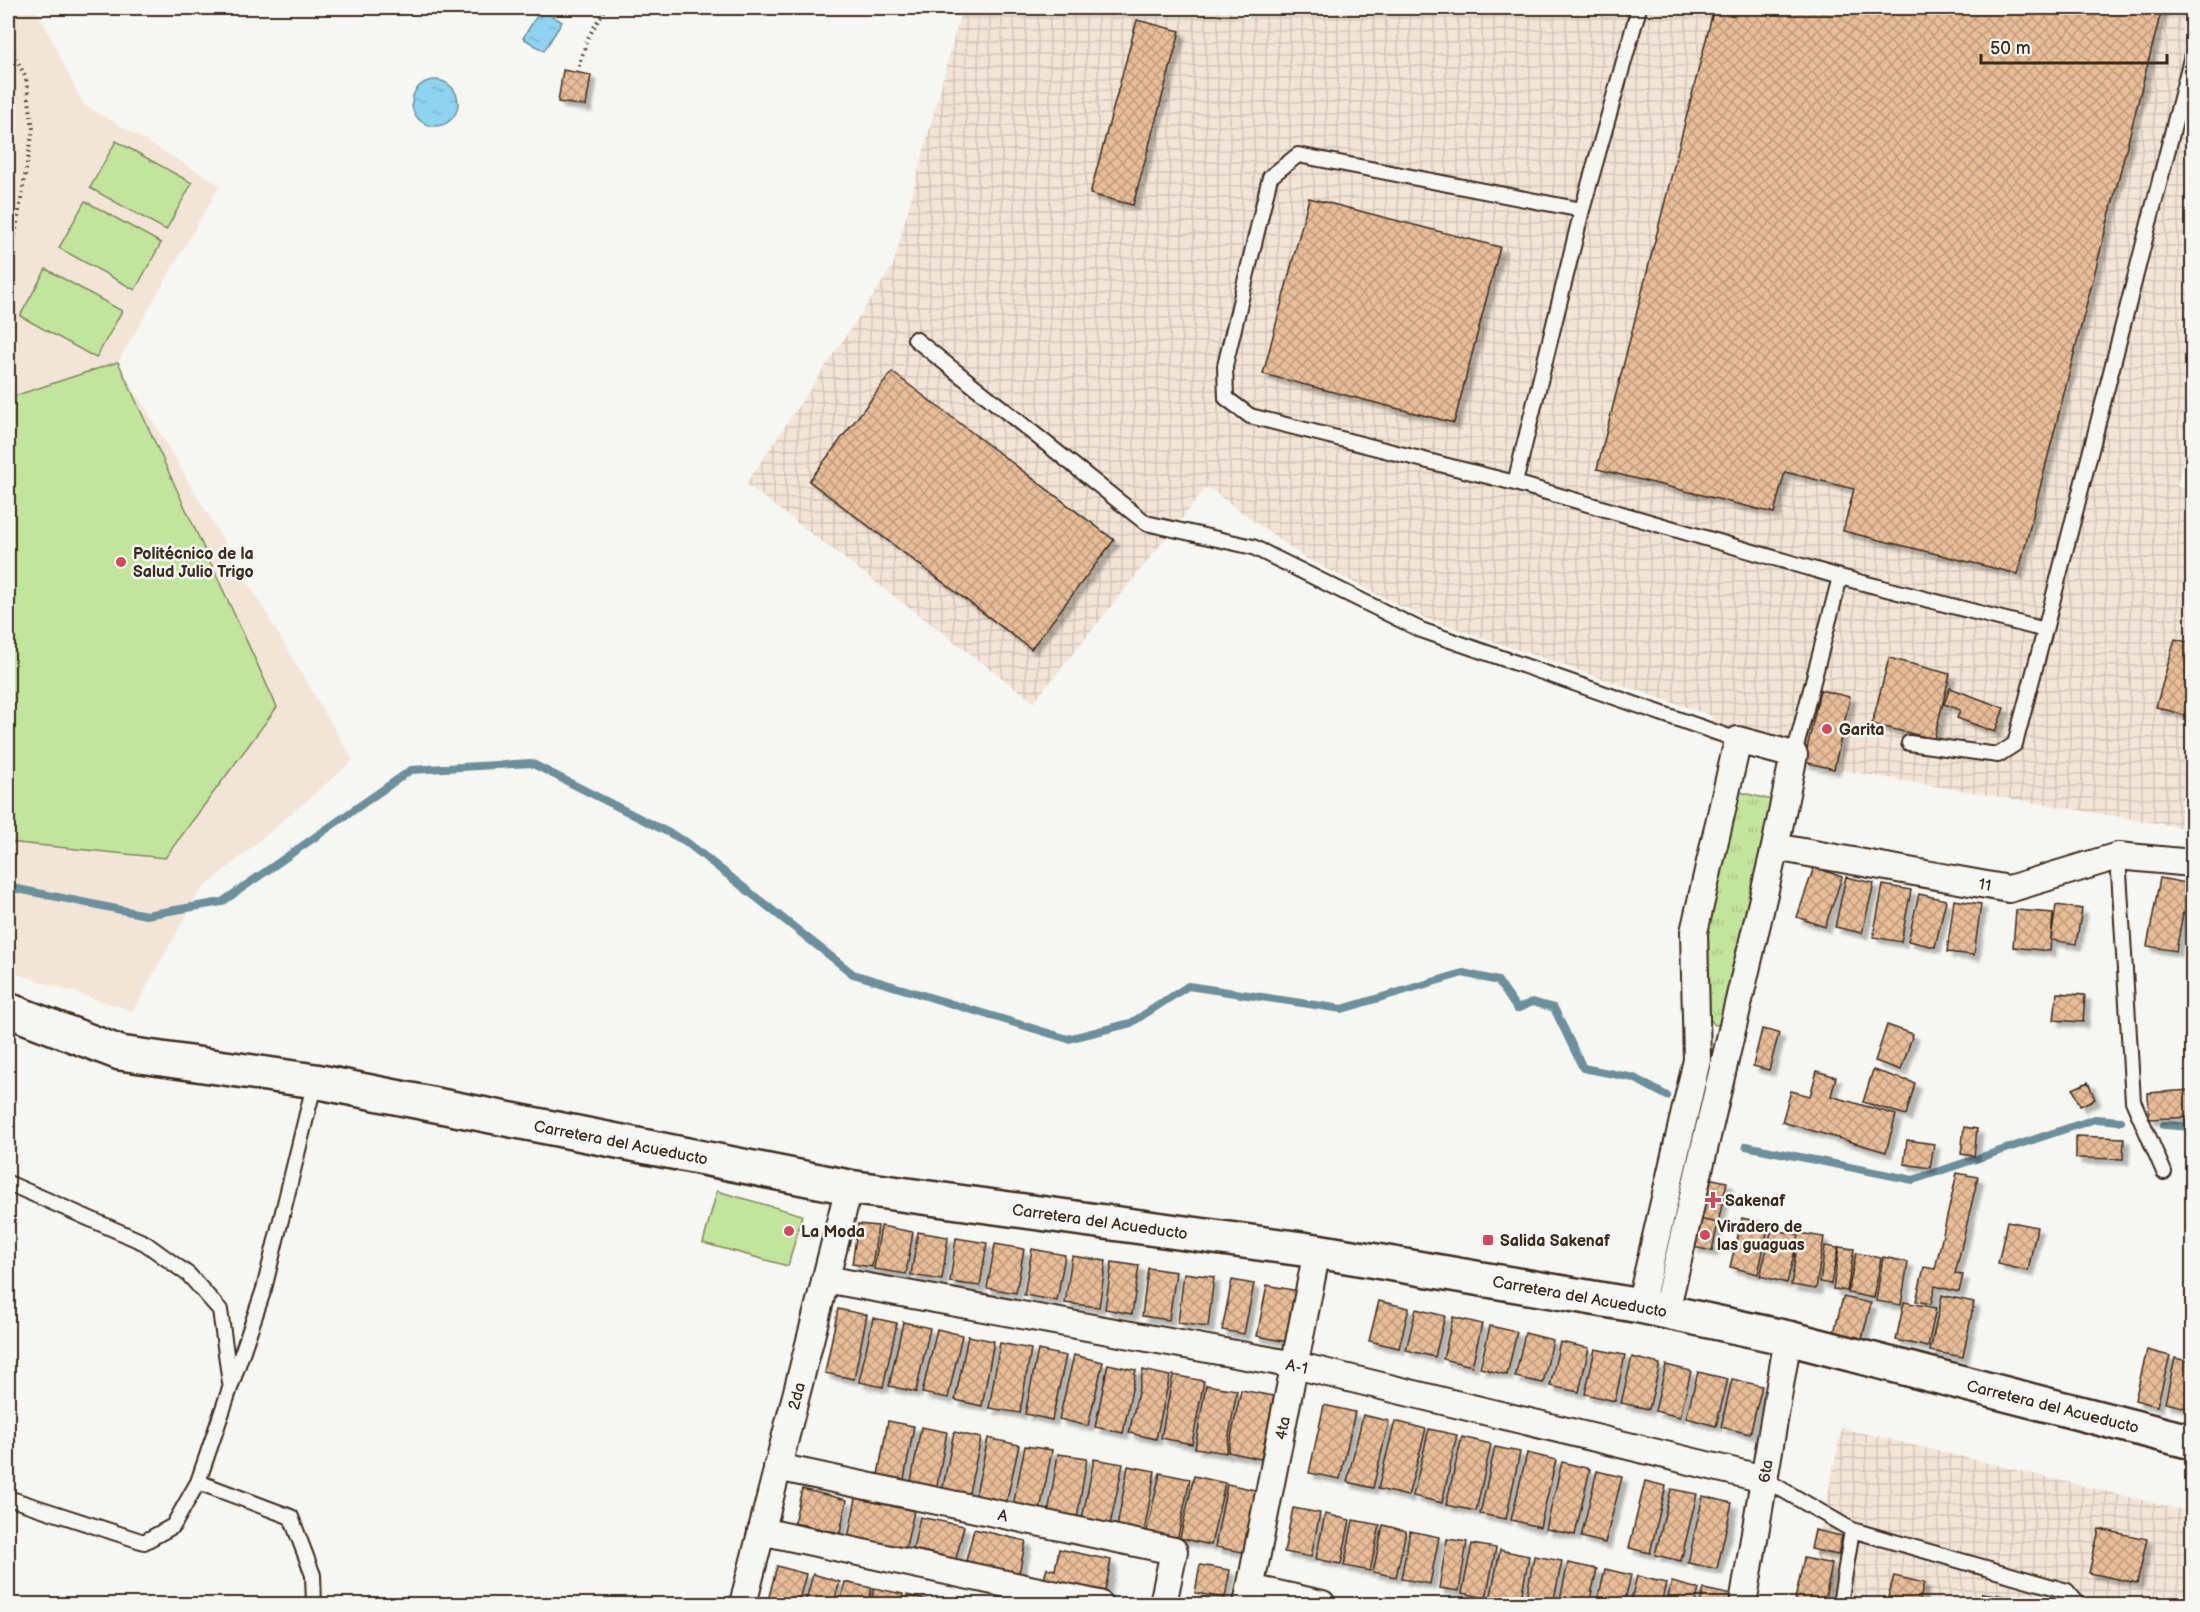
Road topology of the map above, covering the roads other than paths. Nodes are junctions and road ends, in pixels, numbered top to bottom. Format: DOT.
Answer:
graph roads {
  1 [pos="1639,8"];
  2 [pos="2193,55"];
  3 [pos="1582,210"];
  4 [pos="915,339"];
  5 [pos="1515,483"];
  6 [pos="1840,577"];
  7 [pos="2045,630"];
  8 [pos="1738,740"];
  9 [pos="1910,742"];
  10 [pos="1794,755"];
  11 [pos="1775,847"];
  12 [pos="2118,856"];
  13 [pos="2193,863"];
  14 [pos="8,1010"];
  15 [pos="315,1081"];
  16 [pos="2164,1172"];
  17 [pos="8,1183"];
  18 [pos="849,1187"];
  19 [pos="1317,1251"];
  20 [pos="825,1279"];
  21 [pos="1653,1308"];
  22 [pos="1788,1338"];
  23 [pos="1295,1365"];
  24 [pos="231,1388"];
  25 [pos="2193,1442"];
  26 [pos="777,1467"];
  27 [pos="1764,1479"];
  28 [pos="198,1482"];
  29 [pos="8,1498"];
  30 [pos="1852,1530"];
  31 [pos="761,1531"];
  32 [pos="1249,1597"];
  33 [pos="314,1605"];
  34 [pos="743,1605"];
  35 [pos="1100,1605"];
  36 [pos="1163,1605"];
  37 [pos="1322,1605"];
  38 [pos="1743,1605"];
  39 [pos="1840,1605"];
  40 [pos="2078,1605"];
  1 -- 3 [label="lane"];
  2 -- 7 [label="lane"];
  3 -- 5 [label="lane"];
  3 -- 5 [label="lane"];
  4 -- 8 [label="lane"];
  5 -- 6 [label="lane"];
  6 -- 7 [label="lane"];
  6 -- 10 [label="lane"];
  7 -- 9 [label="lane"];
  8 -- 10 [label="street"];
  8 -- 21 [label="street"];
  10 -- 11 [label="street"];
  11 -- 12 [label="street, 11"];
  11 -- 21 [label="street"];
  12 -- 13 [label="street, 11"];
  12 -- 16 [label="lane"];
  14 -- 15 [label="street, Carretera del Acueducto"];
  15 -- 18 [label="street, Carretera del Acueducto"];
  15 -- 24 [label="lane"];
  17 -- 24 [label="lane"];
  18 -- 19 [label="street, Carretera del Acueducto"];
  18 -- 20 [label="street, 2da"];
  19 -- 21 [label="street, Carretera del Acueducto"];
  19 -- 23 [label="street, 4ta"];
  20 -- 23 [label="street, A-1"];
  20 -- 26 [label="street, 2da"];
  21 -- 22 [label="street, Carretera del Acueducto"];
  22 -- 25 [label="street, Carretera del Acueducto"];
  22 -- 27 [label="street, 6ta"];
  23 -- 27 [label="street, A-1"];
  23 -- 32 [label="street, 4ta"];
  24 -- 28 [label="lane"];
  26 -- 31 [label="street, 2da"];
  26 -- 36 [label="street, A"];
  27 -- 30 [label="lane"];
  27 -- 38 [label="street, 6ta"];
  28 -- 29 [label="lane"];
  28 -- 33 [label="lane"];
  30 -- 39 [label="lane"];
  30 -- 40 [label="lane"];
  31 -- 34 [label="street, 2da"];
  31 -- 35 [label="street"];
  32 -- 37 [label="street"];
}
